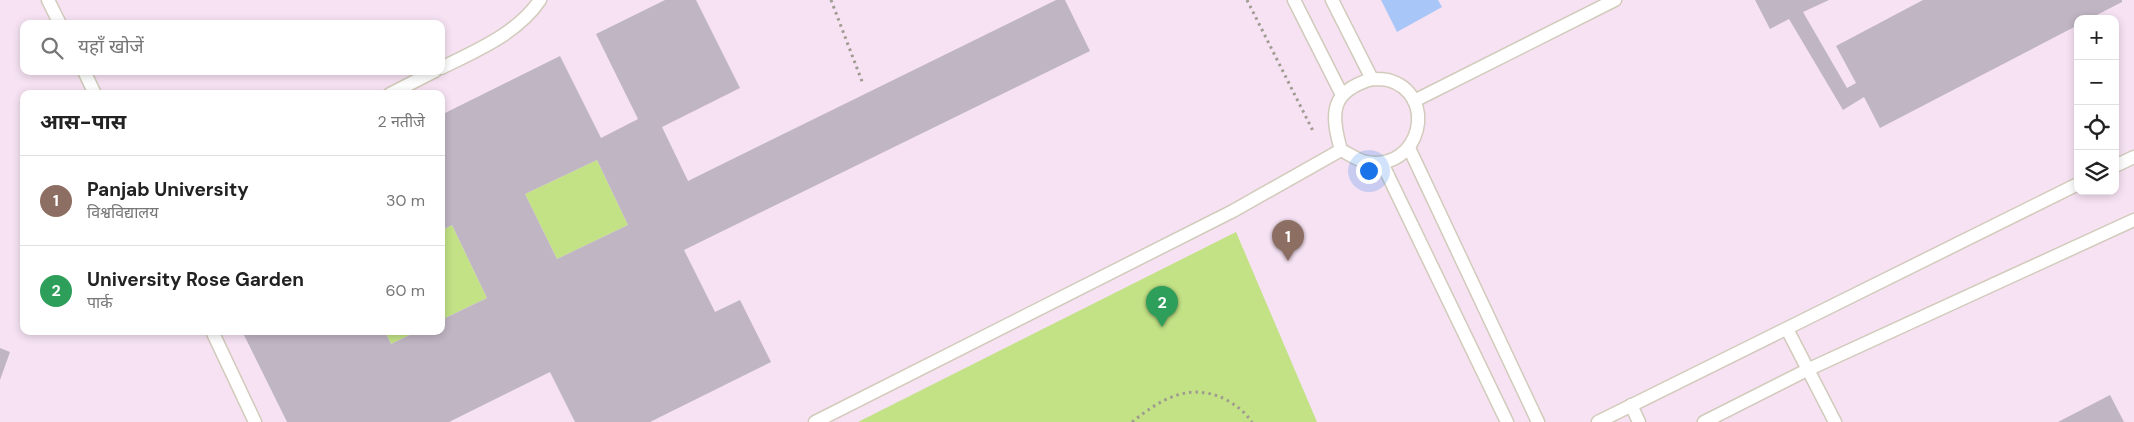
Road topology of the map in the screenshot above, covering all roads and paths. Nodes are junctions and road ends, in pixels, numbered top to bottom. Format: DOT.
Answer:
graph roads {
  1 [pos="48,0"];
  2 [pos="540,0"];
  3 [pos="831,0"];
  4 [pos="1246,0"];
  5 [pos="1294,0"];
  6 [pos="1332,0"];
  7 [pos="1615,0"];
  8 [pos="58,20"];
  9 [pos="445,66"];
  10 [pos="86,75"];
  11 [pos="428,75"];
  12 [pos="1372,79"];
  13 [pos="863,84"];
  14 [pos="93,90"];
  15 [pos="398,90"];
  16 [pos="1342,95"];
  17 [pos="1414,101"];
  18 [pos="1409,148"];
  19 [pos="1342,150"];
  20 [pos="2134,156"];
  21 [pos="1327,158"];
  22 [pos="1382,163"];
  23 [pos="2119,164"];
  24 [pos="2074,186"];
  25 [pos="2134,220"];
  26 [pos="1787,329"];
  27 [pos="214,335"];
  28 [pos="1807,370"];
  29 [pos="1632,405"];
  30 [pos="255,422"];
  31 [pos="815,422"];
  32 [pos="1132,422"];
  33 [pos="1252,422"];
  34 [pos="1507,422"];
  35 [pos="1538,422"];
  36 [pos="1598,422"];
  37 [pos="1639,422"];
  38 [pos="1704,422"];
  39 [pos="1834,422"];
  1 -- 8 [label="lane"];
  2 -- 9 [label="lane"];
  3 -- 13 [label="path"];
  4 -- 21 [label="path"];
  5 -- 16 [label="lane"];
  6 -- 12 [label="lane"];
  7 -- 17 [label="lane"];
  10 -- 14 [label="lane"];
  11 -- 15 [label="lane"];
  12 -- 16 [label="lane"];
  12 -- 17 [label="lane"];
  16 -- 19 [label="lane"];
  17 -- 18 [label="lane"];
  18 -- 22 [label="lane"];
  18 -- 35 [label="lane"];
  19 -- 21 [label="lane"];
  19 -- 22 [label="lane"];
  20 -- 23 [label="lane"];
  21 -- 31 [label="lane"];
  22 -- 34 [label="lane"];
  24 -- 26 [label="lane"];
  25 -- 28 [label="lane"];
  26 -- 28 [label="lane"];
  26 -- 29 [label="lane"];
  27 -- 30 [label="lane"];
  28 -- 38 [label="lane"];
  28 -- 39 [label="lane"];
  29 -- 36 [label="lane"];
  29 -- 37 [label="lane"];
  32 -- 33 [label="path"];
}
